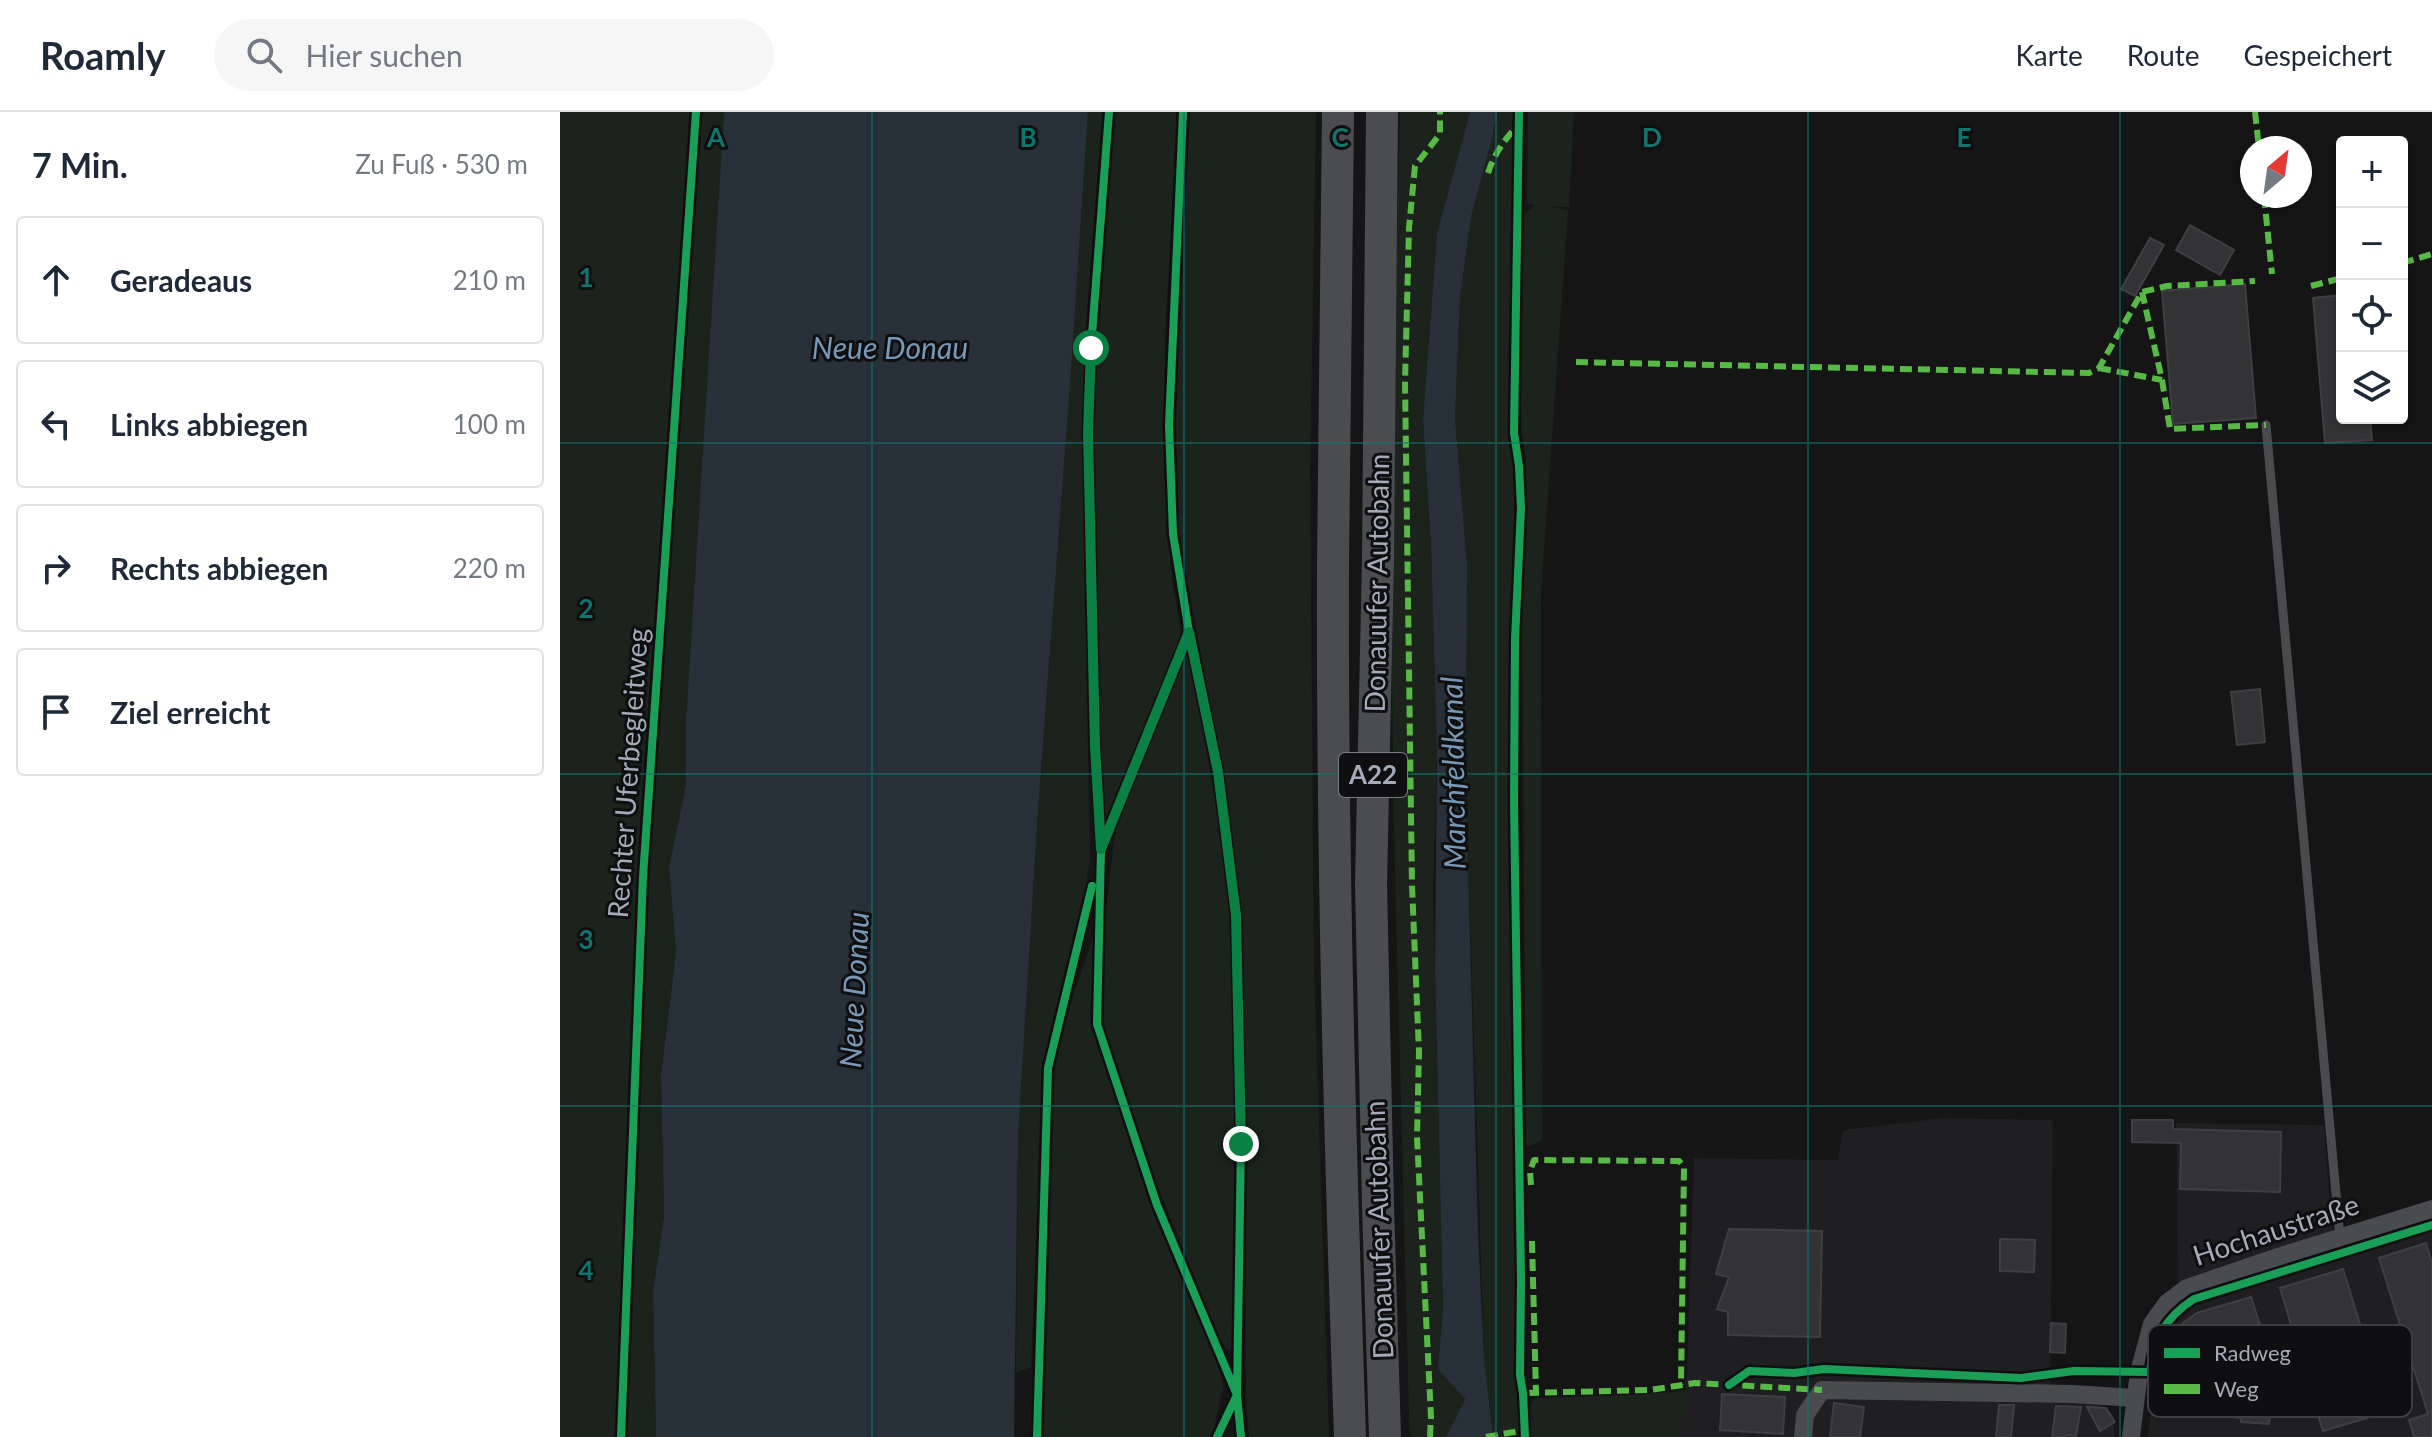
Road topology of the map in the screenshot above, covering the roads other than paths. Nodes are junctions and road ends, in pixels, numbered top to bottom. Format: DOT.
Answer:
graph roads {
  1 [pos="1338,112"];
  2 [pos="1382,112"];
  3 [pos="2266,425"];
  4 [pos="2432,1209"];
  5 [pos="2340,1238"];
  6 [pos="2152,1325"];
  7 [pos="2148,1336"];
  8 [pos="2135,1398"];
  9 [pos="1350,1437"];
  10 [pos="1385,1437"];
  11 [pos="1803,1437"];
  12 [pos="2131,1437"];
  1 -- 9 [label="highway, Donauufer Autobahn / A22"];
  2 -- 10 [label="highway, Donauufer Autobahn / A22"];
  3 -- 5 [label="lane"];
  4 -- 5 [label="street, Hochaustraße"];
  5 -- 6 [label="street, Hochaustraße"];
  7 -- 8 [label="street, Hochaustraße"];
  8 -- 11 [label="street"];
  8 -- 12 [label="street"];
}
